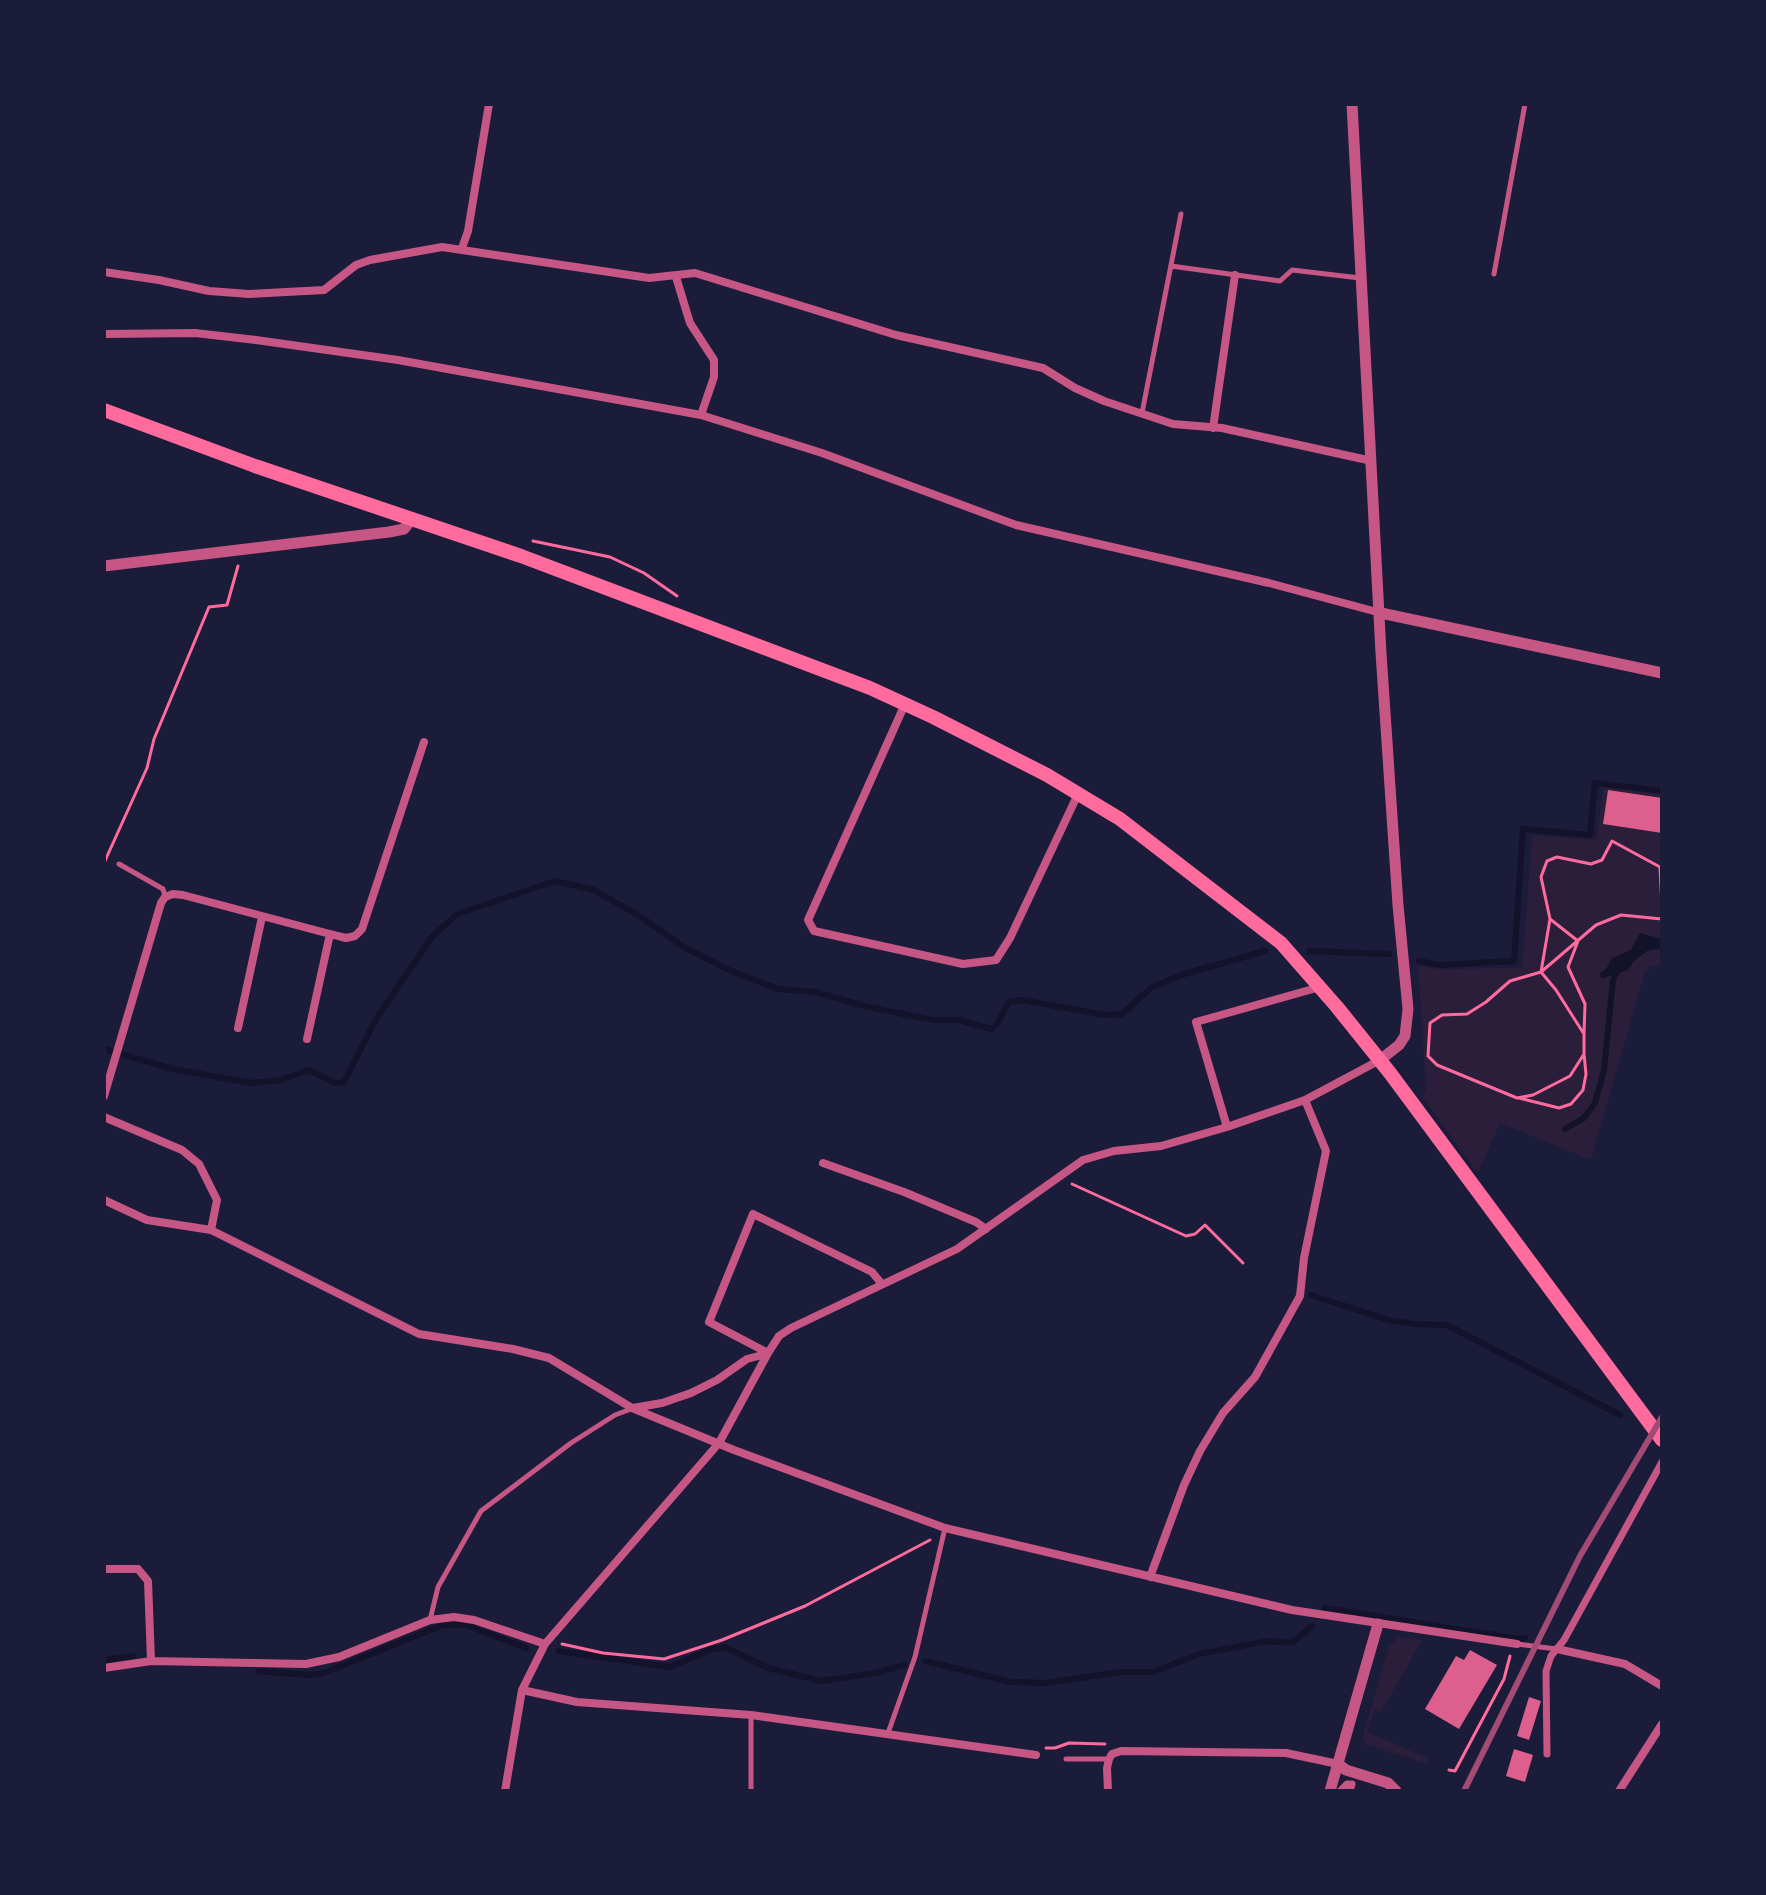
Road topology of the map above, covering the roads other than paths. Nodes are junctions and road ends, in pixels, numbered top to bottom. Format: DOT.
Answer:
graph roads {
  1 [pos="489,104"];
  2 [pos="1352,104"];
  3 [pos="1525,104"];
  4 [pos="1181,214"];
  5 [pos="462,248"];
  6 [pos="1171,266"];
  7 [pos="104,272"];
  8 [pos="1494,274"];
  9 [pos="1235,275"];
  10 [pos="676,277"];
  11 [pos="1362,278"];
  12 [pos="104,334"];
  13 [pos="104,410"];
  14 [pos="701,415"];
  15 [pos="1141,415"];
  16 [pos="1213,428"];
  17 [pos="1372,461"];
  18 [pos="412,519"];
  19 [pos="104,566"];
  20 [pos="1381,613"];
  21 [pos="1662,673"];
  22 [pos="905,704"];
  23 [pos="424,742"];
  24 [pos="1078,794"];
  25 [pos="119,864"];
  26 [pos="165,897"];
  27 [pos="262,917"];
  28 [pos="330,934"];
  29 [pos="1320,987"];
  30 [pos="238,1028"];
  31 [pos="307,1039"];
  32 [pos="1380,1060"];
  33 [pos="104,1096"];
  34 [pos="1305,1100"];
  35 [pos="104,1117"];
  36 [pos="1227,1127"];
  37 [pos="823,1163"];
  38 [pos="104,1200"];
  39 [pos="986,1229"];
  40 [pos="211,1230"];
  41 [pos="881,1283"];
  42 [pos="768,1353"];
  43 [pos="632,1408"];
  44 [pos="1662,1440"];
  45 [pos="719,1443"];
  46 [pos="1662,1462"];
  47 [pos="945,1530"];
  48 [pos="104,1569"];
  49 [pos="1150,1577"];
  50 [pos="430,1620"];
  51 [pos="1378,1624"];
  52 [pos="545,1644"];
  53 [pos="1514,1644"];
  54 [pos="1557,1649"];
  55 [pos="151,1661"];
  56 [pos="104,1668"];
  57 [pos="1662,1686"];
  58 [pos="522,1690"];
  59 [pos="751,1715"];
  60 [pos="1662,1724"];
  61 [pos="888,1733"];
  62 [pos="1547,1754"];
  63 [pos="1036,1755"];
  64 [pos="1066,1759"];
  65 [pos="1109,1759"];
  66 [pos="1338,1764"];
  67 [pos="505,1791"];
  68 [pos="751,1791"];
  69 [pos="1108,1791"];
  70 [pos="1330,1791"];
  71 [pos="1340,1791"];
  72 [pos="1350,1791"];
  73 [pos="1396,1791"];
  74 [pos="1619,1791"];
  1 -- 5 [label="street"];
  2 -- 11 [label="street"];
  3 -- 8 [label="lane"];
  4 -- 6 [label="lane"];
  5 -- 7 [label="street"];
  5 -- 10 [label="street"];
  6 -- 9 [label="lane"];
  6 -- 15 [label="lane"];
  9 -- 11 [label="lane"];
  9 -- 16 [label="street"];
  10 -- 14 [label="street"];
  10 -- 15 [label="street"];
  11 -- 17 [label="street"];
  12 -- 14 [label="street"];
  13 -- 18 [label="main road"];
  14 -- 20 [label="street"];
  15 -- 16 [label="street"];
  16 -- 17 [label="street"];
  17 -- 20 [label="street"];
  18 -- 19 [label="street"];
  18 -- 22 [label="main road"];
  20 -- 21 [label="street"];
  20 -- 32 [label="street"];
  22 -- 24 [label="main road"];
  22 -- 24 [label="street"];
  23 -- 28 [label="street"];
  24 -- 29 [label="main road"];
  25 -- 26 [label="lane"];
  26 -- 27 [label="street"];
  26 -- 33 [label="street"];
  27 -- 28 [label="street"];
  27 -- 30 [label="street"];
  28 -- 31 [label="street"];
  29 -- 32 [label="main road"];
  29 -- 36 [label="street"];
  32 -- 34 [label="street"];
  32 -- 44 [label="main road"];
  34 -- 36 [label="street"];
  34 -- 49 [label="street"];
  35 -- 40 [label="street"];
  36 -- 39 [label="street"];
  37 -- 39 [label="street"];
  38 -- 40 [label="street"];
  39 -- 41 [label="street"];
  40 -- 43 [label="street"];
  41 -- 42 [label="street"];
  41 -- 42 [label="street"];
  42 -- 43 [label="street"];
  42 -- 45 [label="street"];
  43 -- 45 [label="street"];
  43 -- 50 [label="lane"];
  45 -- 47 [label="street"];
  45 -- 52 [label="street"];
  46 -- 54 [label="street"];
  47 -- 49 [label="street"];
  47 -- 61 [label="lane"];
  48 -- 55 [label="street"];
  49 -- 51 [label="street"];
  50 -- 52 [label="street"];
  50 -- 55 [label="street"];
  51 -- 53 [label="street"];
  51 -- 66 [label="street"];
  52 -- 58 [label="street"];
  53 -- 54 [label="lane"];
  54 -- 57 [label="street"];
  54 -- 62 [label="street"];
  55 -- 56 [label="street"];
  58 -- 59 [label="street"];
  58 -- 67 [label="street"];
  59 -- 61 [label="street"];
  59 -- 68 [label="lane"];
  60 -- 74 [label="street"];
  61 -- 63 [label="street"];
  64 -- 65 [label="lane"];
  65 -- 66 [label="street"];
  65 -- 69 [label="street"];
  66 -- 70 [label="street"];
  66 -- 73 [label="street"];
  71 -- 72 [label="street"];
}
